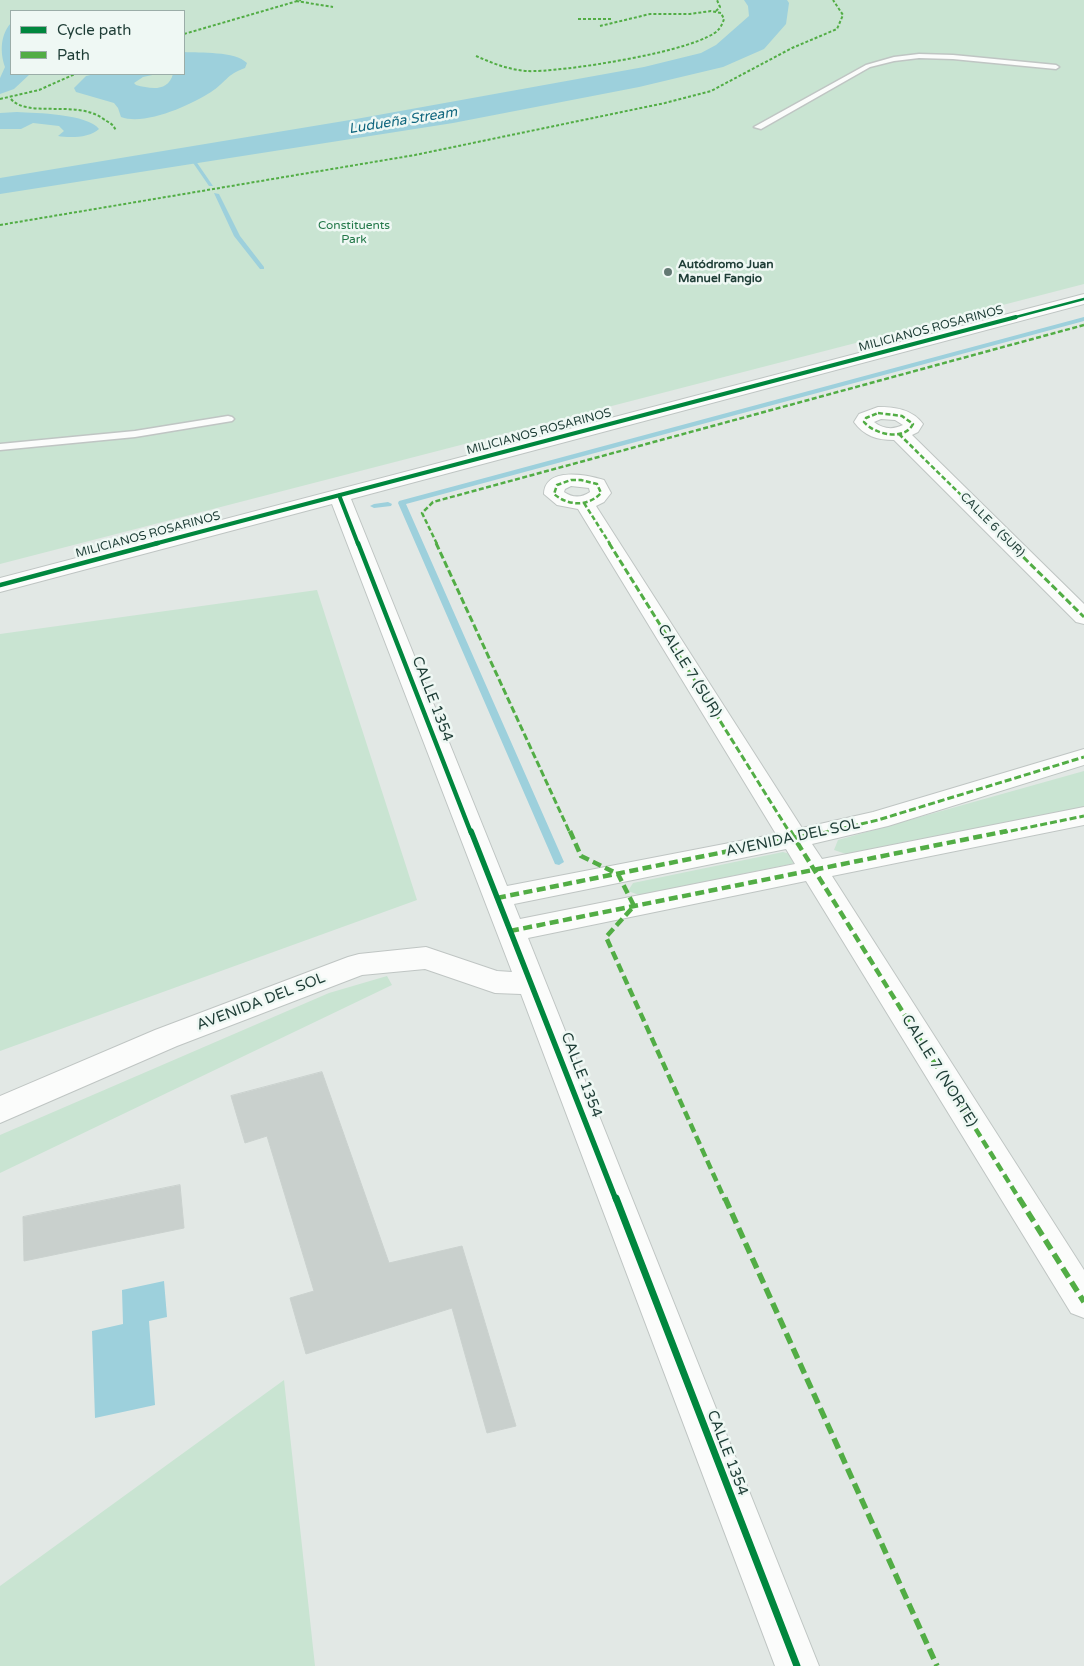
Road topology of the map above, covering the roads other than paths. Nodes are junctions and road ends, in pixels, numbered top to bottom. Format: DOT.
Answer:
graph roads {
  1 [pos="1056,67"];
  2 [pos="758,127"];
  3 [pos="1084,299"];
  4 [pos="228,419"];
  5 [pos="899,434"];
  6 [pos="0,447"];
  7 [pos="339,495"];
  8 [pos="584,502"];
  9 [pos="0,585"];
  10 [pos="1084,617"];
  11 [pos="1084,757"];
  12 [pos="1084,816"];
  13 [pos="794,839"];
  14 [pos="814,870"];
  15 [pos="497,898"];
  16 [pos="510,931"];
  17 [pos="532,983"];
  18 [pos="0,1110"];
  19 [pos="1084,1302"];
  20 [pos="797,1666"];
  1 -- 2 [label="lane"];
  3 -- 7 [label="street, MILICIANOS ROSARINOS"];
  4 -- 6 [label="lane"];
  5 -- 10 [label="street, CALLE 6 (SUR)"];
  7 -- 9 [label="street, MILICIANOS ROSARINOS"];
  7 -- 15 [label="street, CALLE 1354"];
  8 -- 13 [label="street, CALLE 7 (SUR)"];
  11 -- 13 [label="street, AVENIDA DEL SOL"];
  12 -- 14 [label="street"];
  13 -- 14 [label="street, CALLE 7 (NORTE)"];
  13 -- 15 [label="street, AVENIDA DEL SOL"];
  14 -- 16 [label="street"];
  14 -- 19 [label="street, CALLE 7 (NORTE)"];
  15 -- 16 [label="street, CALLE 1354"];
  16 -- 17 [label="street, CALLE 1354"];
  17 -- 18 [label="street, AVENIDA DEL SOL"];
  17 -- 20 [label="street, CALLE 1354"];
}
